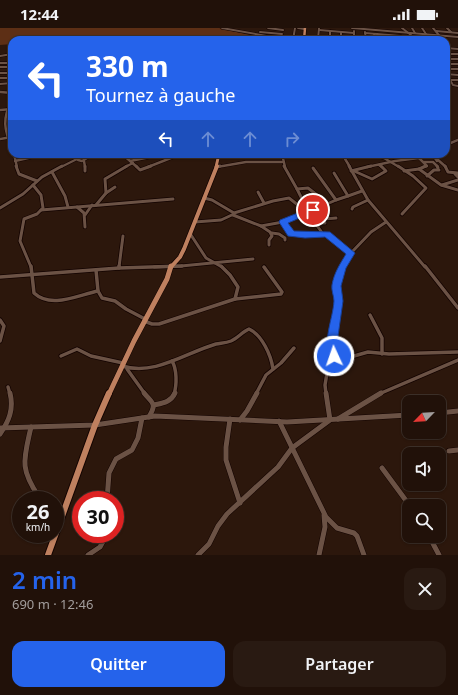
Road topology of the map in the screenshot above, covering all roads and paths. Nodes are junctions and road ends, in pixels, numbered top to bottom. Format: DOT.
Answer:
graph roads {
  1 [pos="222,28"];
  2 [pos="230,28"];
  3 [pos="261,28"];
  4 [pos="268,28"];
  5 [pos="298,28"];
  6 [pos="354,28"];
  7 [pos="364,28"];
  8 [pos="373,28"];
  9 [pos="393,28"];
  10 [pos="402,28"];
  11 [pos="412,28"];
  12 [pos="422,28"];
  13 [pos="434,28"];
  14 [pos="447,28"];
  15 [pos="227,29"];
  16 [pos="283,29"];
  17 [pos="305,29"];
  18 [pos="319,29"];
  19 [pos="381,29"];
  20 [pos="330,31"];
  21 [pos="396,31"];
  22 [pos="436,31"];
  23 [pos="260,32"];
  24 [pos="341,32"];
  25 [pos="405,32"];
  26 [pos="451,32"];
  27 [pos="354,33"];
  28 [pos="415,33"];
  29 [pos="458,33"];
  30 [pos="282,34"];
  31 [pos="365,34"];
  32 [pos="374,34"];
  33 [pos="426,34"];
  34 [pos="259,35"];
  35 [pos="264,36"];
  36 [pos="330,36"];
  37 [pos="342,36"];
  38 [pos="401,36"];
  39 [pos="411,36"];
  40 [pos="435,36"];
  41 [pos="439,36"];
  42 [pos="451,48"];
  43 [pos="458,49"];
  44 [pos="2,63"];
  45 [pos="0,67"];
  46 [pos="450,80"];
  47 [pos="458,80"];
  48 [pos="458,86"];
  49 [pos="2,88"];
  50 [pos="0,92"];
  51 [pos="8,107"];
  52 [pos="0,110"];
  53 [pos="6,110"];
  54 [pos="7,138"];
  55 [pos="0,139"];
  56 [pos="15,158"];
  57 [pos="26,158"];
  58 [pos="77,158"];
  59 [pos="88,158"];
  60 [pos="127,158"];
  61 [pos="149,158"];
  62 [pos="173,158"];
  63 [pos="218,158"];
  64 [pos="282,158"];
  65 [pos="345,158"];
  66 [pos="379,158"];
  67 [pos="387,158"];
  68 [pos="419,158"];
  69 [pos="437,160"];
  70 [pos="15,161"];
  71 [pos="84,161"];
  72 [pos="389,161"];
  73 [pos="132,162"];
  74 [pos="282,162"];
  75 [pos="424,162"];
  76 [pos="433,162"];
  77 [pos="379,165"];
  78 [pos="217,167"];
  79 [pos="313,168"];
  80 [pos="419,169"];
  81 [pos="85,171"];
  82 [pos="353,171"];
  83 [pos="404,171"];
  84 [pos="52,172"];
  85 [pos="334,173"];
  86 [pos="458,174"];
  87 [pos="427,176"];
  88 [pos="458,180"];
  89 [pos="37,181"];
  90 [pos="33,185"];
  91 [pos="441,185"];
  92 [pos="115,188"];
  93 [pos="297,189"];
  94 [pos="458,190"];
  95 [pos="362,191"];
  96 [pos="258,192"];
  97 [pos="106,193"];
  98 [pos="348,196"];
  99 [pos="204,198"];
  100 [pos="173,199"];
  101 [pos="336,200"];
  102 [pos="368,200"];
  103 [pos="264,203"];
  104 [pos="92,205"];
  105 [pos="96,205"];
  106 [pos="74,206"];
  107 [pos="68,207"];
  108 [pos="0,208"];
  109 [pos="318,208"];
  110 [pos="352,209"];
  111 [pos="41,210"];
  112 [pos="307,213"];
  113 [pos="234,214"];
  114 [pos="402,214"];
  115 [pos="85,215"];
  116 [pos="336,218"];
  117 [pos="195,222"];
  118 [pos="283,222"];
  119 [pos="386,222"];
  120 [pos="314,223"];
  121 [pos="261,226"];
  122 [pos="85,227"];
  123 [pos="272,233"];
  124 [pos="323,234"];
  125 [pos="191,235"];
  126 [pos="123,236"];
  127 [pos="284,240"];
  128 [pos="269,245"];
  129 [pos="351,253"];
  130 [pos="253,259"];
  131 [pos="213,263"];
  132 [pos="171,266"];
  133 [pos="264,267"];
  134 [pos="119,268"];
  135 [pos="96,270"];
  136 [pos="31,276"];
  137 [pos="0,277"];
  138 [pos="98,291"];
  139 [pos="235,299"];
  140 [pos="458,308"];
  141 [pos="370,315"];
  142 [pos="0,320"];
  143 [pos="145,320"];
  144 [pos="0,341"];
  145 [pos="294,348"];
  146 [pos="458,352"];
  147 [pos="382,354"];
  148 [pos="61,356"];
  149 [pos="458,360"];
  150 [pos="172,361"];
  151 [pos="124,366"];
  152 [pos="331,366"];
  153 [pos="273,369"];
  154 [pos="8,387"];
  155 [pos="154,404"];
  156 [pos="458,411"];
  157 [pos="446,412"];
  158 [pos="402,415"];
  159 [pos="149,417"];
  160 [pos="142,418"];
  161 [pos="230,419"];
  162 [pos="240,420"];
  163 [pos="333,420"];
  164 [pos="279,421"];
  165 [pos="95,425"];
  166 [pos="31,427"];
  167 [pos="2,428"];
  168 [pos="0,434"];
  169 [pos="292,448"];
  170 [pos="458,450"];
  171 [pos="449,451"];
  172 [pos="382,468"];
  173 [pos="35,491"];
  174 [pos="108,491"];
  175 [pos="405,499"];
  176 [pos="240,503"];
  177 [pos="324,514"];
  178 [pos="104,543"];
  179 [pos="433,543"];
  180 [pos="48,555"];
  181 [pos="88,555"];
  182 [pos="198,555"];
  183 [pos="319,555"];
  184 [pos="364,555"];
  185 [pos="439,555"];
  1 -- 15 [label="street"];
  2 -- 15 [label="street"];
  3 -- 23 [label="street"];
  4 -- 16 [label="street"];
  5 -- 17 [label="street"];
  6 -- 7 [label="street"];
  6 -- 27 [label="street"];
  7 -- 8 [label="street"];
  7 -- 31 [label="street"];
  8 -- 19 [label="street"];
  9 -- 21 [label="street"];
  10 -- 25 [label="street"];
  11 -- 28 [label="street"];
  12 -- 33 [label="street"];
  13 -- 22 [label="street"];
  14 -- 26 [label="street"];
  15 -- 34 [label="street"];
  16 -- 30 [label="street"];
  18 -- 20 [label="street"];
  19 -- 21 [label="street"];
  20 -- 24 [label="street"];
  20 -- 36 [label="street"];
  21 -- 25 [label="street"];
  21 -- 38 [label="street"];
  22 -- 26 [label="street"];
  22 -- 41 [label="street"];
  23 -- 30 [label="street"];
  23 -- 34 [label="street"];
  24 -- 27 [label="street"];
  24 -- 37 [label="street"];
  25 -- 28 [label="street"];
  25 -- 39 [label="street"];
  26 -- 29 [label="street"];
  28 -- 33 [label="street"];
  31 -- 32 [label="street"];
  32 -- 38 [label="street"];
  33 -- 40 [label="street"];
  34 -- 35 [label="street"];
  42 -- 43 [label="street"];
  44 -- 45 [label="street"];
  46 -- 47 [label="street"];
  46 -- 48 [label="street"];
  49 -- 50 [label="street"];
  51 -- 53 [label="street"];
  52 -- 53 [label="street"];
  53 -- 54 [label="street"];
  54 -- 55 [label="street"];
  56 -- 70 [label="street"];
  57 -- 70 [label="street"];
  58 -- 71 [label="street"];
  58 -- 84 [label="street"];
  59 -- 71 [label="street"];
  60 -- 73 [label="street"];
  61 -- 73 [label="street"];
  62 -- 73 [label="street"];
  63 -- 78 [label="main road"];
  64 -- 74 [label="street"];
  65 -- 82 [label="street"];
  66 -- 72 [label="street"];
  67 -- 72 [label="street"];
  68 -- 72 [label="street"];
  68 -- 75 [label="street"];
  69 -- 76 [label="street"];
  69 -- 86 [label="street"];
  70 -- 89 [label="street"];
  71 -- 81 [label="street"];
  72 -- 77 [label="street"];
  72 -- 83 [label="street"];
  73 -- 97 [label="street"];
  74 -- 78 [label="street"];
  74 -- 93 [label="street"];
  75 -- 76 [label="street"];
  75 -- 80 [label="street"];
  76 -- 87 [label="street"];
  77 -- 82 [label="street"];
  77 -- 82 [label="street"];
  78 -- 99 [label="main road"];
  79 -- 101 [label="street"];
  80 -- 83 [label="street"];
  80 -- 87 [label="street"];
  82 -- 95 [label="street"];
  83 -- 114 [label="street"];
  84 -- 89 [label="street"];
  84 -- 107 [label="street"];
  85 -- 98 [label="street"];
  87 -- 91 [label="street"];
  88 -- 91 [label="street"];
  89 -- 90 [label="street"];
  90 -- 108 [label="street"];
  90 -- 111 [label="street"];
  91 -- 94 [label="street"];
  92 -- 97 [label="street"];
  93 -- 109 [label="street"];
  93 -- 112 [label="street"];
  95 -- 98 [label="street"];
  95 -- 102 [label="street"];
  96 -- 103 [label="street"];
  97 -- 105 [label="street"];
  98 -- 101 [label="street"];
  99 -- 113 [label="street"];
  99 -- 117 [label="main road"];
  100 -- 105 [label="street"];
  101 -- 109 [label="street"];
  102 -- 110 [label="street"];
  102 -- 119 [label="street"];
  103 -- 112 [label="street"];
  103 -- 113 [label="street"];
  104 -- 105 [label="street"];
  104 -- 106 [label="street"];
  104 -- 115 [label="street"];
  106 -- 107 [label="street"];
  106 -- 115 [label="street"];
  107 -- 111 [label="street"];
  109 -- 120 [label="street"];
  111 -- 136 [label="street"];
  112 -- 118 [label="street"];
  113 -- 117 [label="street"];
  113 -- 121 [label="street"];
  115 -- 122 [label="street"];
  116 -- 120 [label="street"];
  117 -- 125 [label="main road"];
  118 -- 121 [label="street"];
  118 -- 124 [label="street"];
  119 -- 129 [label="street"];
  119 -- 140 [label="street"];
  120 -- 124 [label="street"];
  121 -- 123 [label="street"];
  123 -- 127 [label="street"];
  123 -- 128 [label="street"];
  124 -- 129 [label="street"];
  125 -- 131 [label="street"];
  125 -- 132 [label="main road"];
  126 -- 134 [label="street"];
  129 -- 152 [label="street"];
  130 -- 131 [label="street"];
  131 -- 132 [label="street"];
  131 -- 139 [label="street"];
  132 -- 134 [label="street"];
  132 -- 143 [label="main road"];
  133 -- 139 [label="street"];
  134 -- 135 [label="street"];
  135 -- 136 [label="street"];
  135 -- 138 [label="street"];
  136 -- 137 [label="street"];
  136 -- 138 [label="street"];
  138 -- 143 [label="street"];
  139 -- 143 [label="street"];
  141 -- 147 [label="street"];
  142 -- 144 [label="street"];
  143 -- 151 [label="main road"];
  145 -- 153 [label="street"];
  146 -- 147 [label="street"];
  147 -- 152 [label="street"];
  148 -- 151 [label="street"];
  149 -- 163 [label="street"];
  150 -- 151 [label="street"];
  150 -- 153 [label="street"];
  150 -- 155 [label="street"];
  151 -- 155 [label="street"];
  151 -- 165 [label="main road"];
  152 -- 163 [label="street"];
  153 -- 162 [label="street"];
  154 -- 167 [label="street"];
  155 -- 159 [label="street"];
  156 -- 157 [label="street"];
  158 -- 163 [label="street"];
  159 -- 160 [label="street"];
  159 -- 161 [label="street"];
  160 -- 165 [label="street"];
  160 -- 174 [label="street"];
  161 -- 162 [label="street"];
  161 -- 176 [label="street"];
  162 -- 164 [label="street"];
  163 -- 164 [label="street"];
  163 -- 169 [label="street"];
  164 -- 169 [label="street"];
  165 -- 166 [label="street"];
  165 -- 180 [label="main road"];
  166 -- 167 [label="street"];
  166 -- 173 [label="street"];
  167 -- 168 [label="street"];
  169 -- 176 [label="street"];
  169 -- 177 [label="street"];
  170 -- 171 [label="street"];
  172 -- 175 [label="street"];
  176 -- 182 [label="street"];
  177 -- 183 [label="street"];
  177 -- 184 [label="street"];
  178 -- 181 [label="street"];
  179 -- 185 [label="street"];
}
